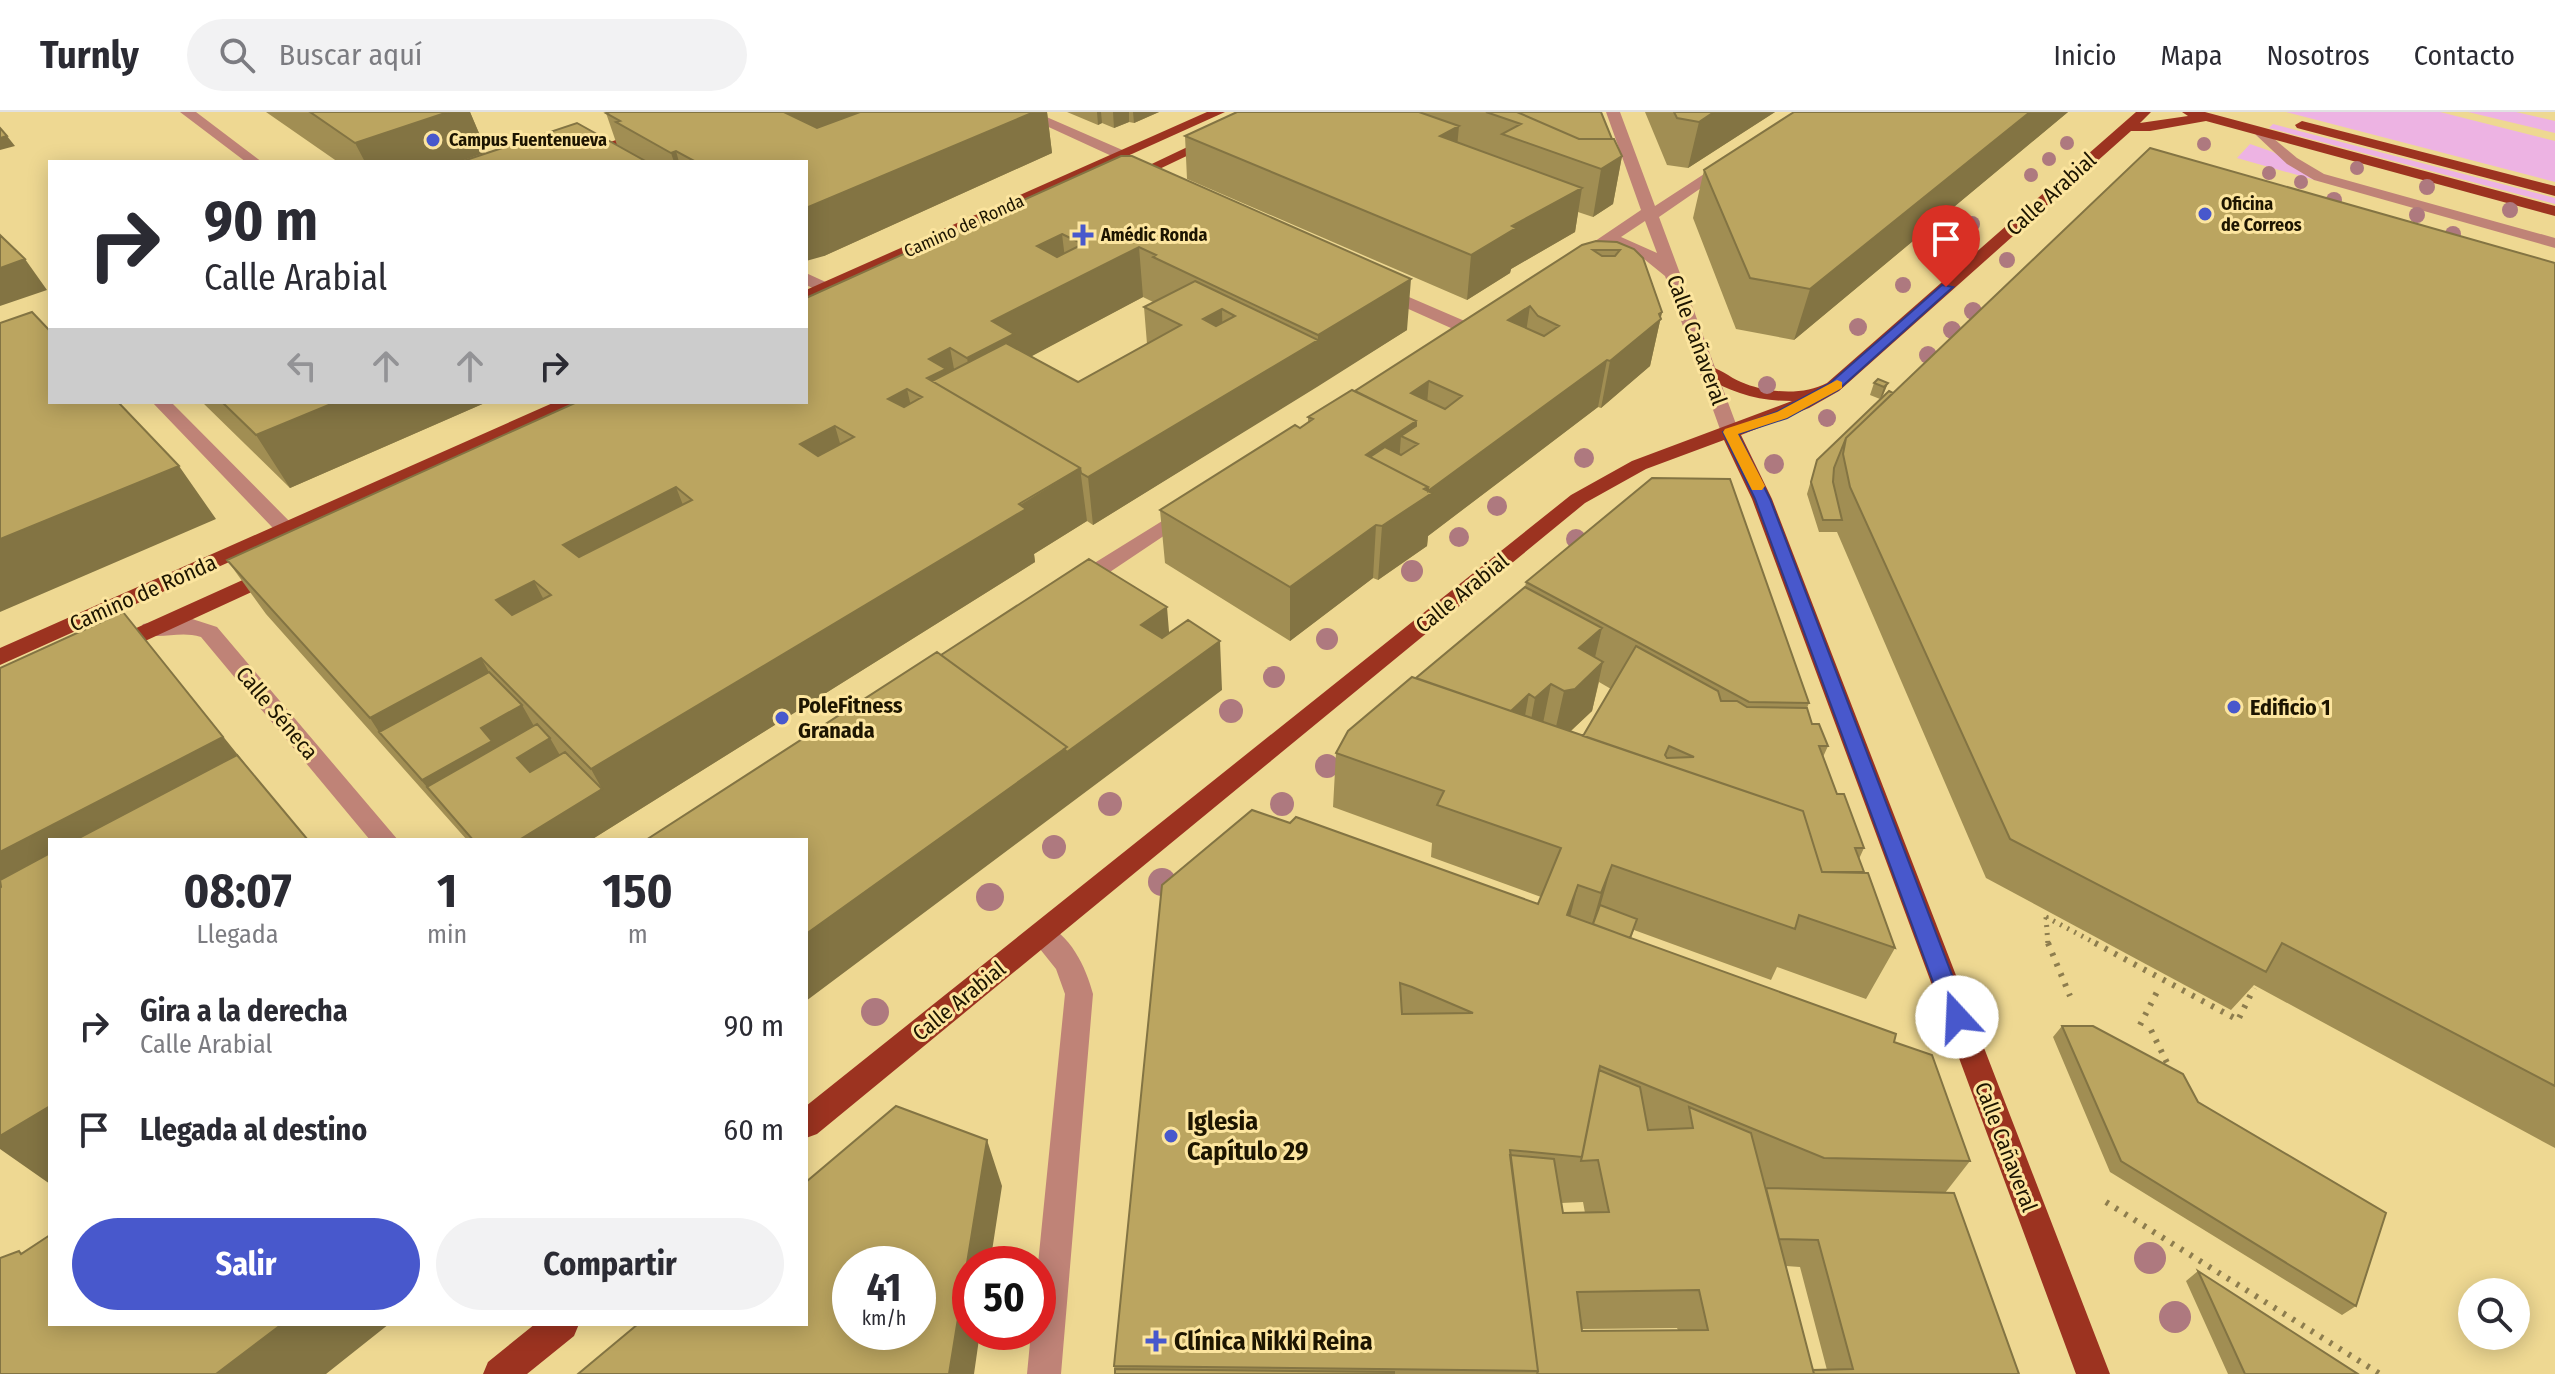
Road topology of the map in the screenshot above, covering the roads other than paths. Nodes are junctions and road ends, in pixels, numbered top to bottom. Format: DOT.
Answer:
graph roads {
  1 [pos="187,112"];
  2 [pos="705,112"];
  3 [pos="1023,112"];
  4 [pos="1218,112"];
  5 [pos="1272,112"];
  6 [pos="1613,112"];
  7 [pos="2144,112"];
  8 [pos="2189,112"];
  9 [pos="2207,117"];
  10 [pos="2289,122"];
  11 [pos="2126,127"];
  12 [pos="2261,132"];
  13 [pos="1745,154"];
  14 [pos="1122,155"];
  15 [pos="592,158"];
  16 [pos="252,160"];
  17 [pos="2292,161"];
  18 [pos="1123,181"];
  19 [pos="1150,186"];
  20 [pos="2555,191"];
  21 [pos="2555,211"];
  22 [pos="1650,213"];
  23 [pos="2555,233"];
  24 [pos="1609,238"];
  25 [pos="2555,243"];
  26 [pos="1563,268"];
  27 [pos="1672,274"];
  28 [pos="808,279"];
  29 [pos="1368,284"];
  30 [pos="824,288"];
  31 [pos="808,295"];
  32 [pos="1445,345"];
  33 [pos="1708,371"];
  34 [pos="1820,396"];
  35 [pos="163,404"];
  36 [pos="566,404"];
  37 [pos="1730,432"];
  38 [pos="1207,499"];
  39 [pos="286,529"];
  40 [pos="318,552"];
  41 [pos="1063,592"];
  42 [pos="151,629"];
  43 [pos="0,657"];
  44 [pos="90,657"];
  45 [pos="383,838"];
  46 [pos="1042,934"];
  47 [pos="808,1122"];
  48 [pos="560,1326"];
  49 [pos="500,1374"];
  50 [pos="1044,1374"];
  51 [pos="2093,1374"];
  1 -- 16 [label="street"];
  2 -- 15 [label="main road"];
  3 -- 14 [label="street"];
  4 -- 14 [label="main road, Camino de Ronda"];
  5 -- 18 [label="main road"];
  6 -- 22 [label="street, Calle Cañaveral"];
  7 -- 11 [label="main road, Calle Arabial"];
  8 -- 9 [label="main road"];
  9 -- 11 [label="main road"];
  9 -- 12 [label="main road"];
  10 -- 20 [label="main road"];
  11 -- 34 [label="main road, Calle Arabial"];
  12 -- 17 [label="street"];
  12 -- 21 [label="main road"];
  13 -- 22 [label="street"];
  14 -- 18 [label="street"];
  14 -- 30 [label="main road, Camino de Ronda"];
  17 -- 23 [label="street"];
  17 -- 25 [label="street"];
  18 -- 19 [label="street"];
  22 -- 24 [label="street"];
  22 -- 27 [label="street, Calle Cañaveral"];
  24 -- 26 [label="street"];
  24 -- 27 [label="street"];
  27 -- 33 [label="street, Calle Cañaveral"];
  28 -- 30 [label="street"];
  29 -- 32 [label="street"];
  30 -- 31 [label="main road, Camino de Ronda"];
  33 -- 34 [label="main road"];
  33 -- 37 [label="street, Calle Cañaveral"];
  34 -- 37 [label="main road, Calle Arabial"];
  35 -- 39 [label="street"];
  36 -- 39 [label="main road, Camino de Ronda"];
  37 -- 46 [label="main road, Calle Arabial"];
  37 -- 51 [label="main road, Calle Cañaveral"];
  38 -- 41 [label="street"];
  39 -- 40 [label="street, Camino de Ronda"];
  39 -- 43 [label="main road, Camino de Ronda"];
  40 -- 42 [label="main road, Camino de Ronda"];
  42 -- 44 [label="main road, Camino de Ronda"];
  42 -- 45 [label="street, Calle Séneca"];
  46 -- 47 [label="main road, Calle Arabial"];
  46 -- 50 [label="street"];
  48 -- 49 [label="main road"];
}
